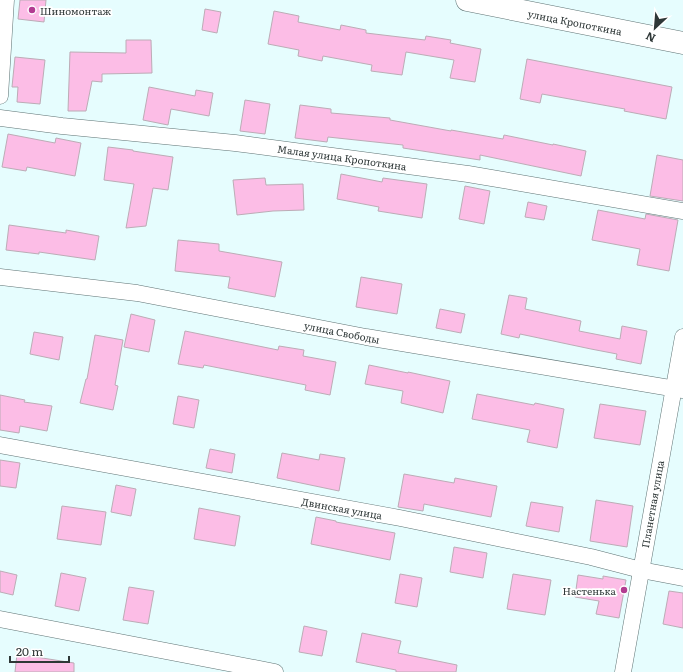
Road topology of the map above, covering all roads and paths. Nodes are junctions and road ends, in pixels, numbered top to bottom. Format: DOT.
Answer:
graph roads {
  1 [pos="6,0"];
  2 [pos="467,0"];
  3 [pos="683,43"];
  4 [pos="0,96"];
  5 [pos="0,118"];
  6 [pos="683,211"];
  7 [pos="0,277"];
  8 [pos="683,337"];
  9 [pos="678,389"];
  10 [pos="0,445"];
  11 [pos="641,570"];
  12 [pos="683,578"];
  13 [pos="0,619"];
  14 [pos="275,672"];
  15 [pos="623,672"];
  1 -- 4 [label="street"];
  2 -- 3 [label="main road, улица Кропоткина"];
  5 -- 6 [label="street, Малая улица Кропоткина"];
  7 -- 9 [label="street, улица Свободы"];
  8 -- 9 [label="street, Планетная улица"];
  9 -- 11 [label="street, Планетная улица"];
  10 -- 11 [label="street, Двинская улица"];
  11 -- 12 [label="street, Двинская улица"];
  11 -- 15 [label="street, Планетная улица"];
  13 -- 14 [label="street"];
}
